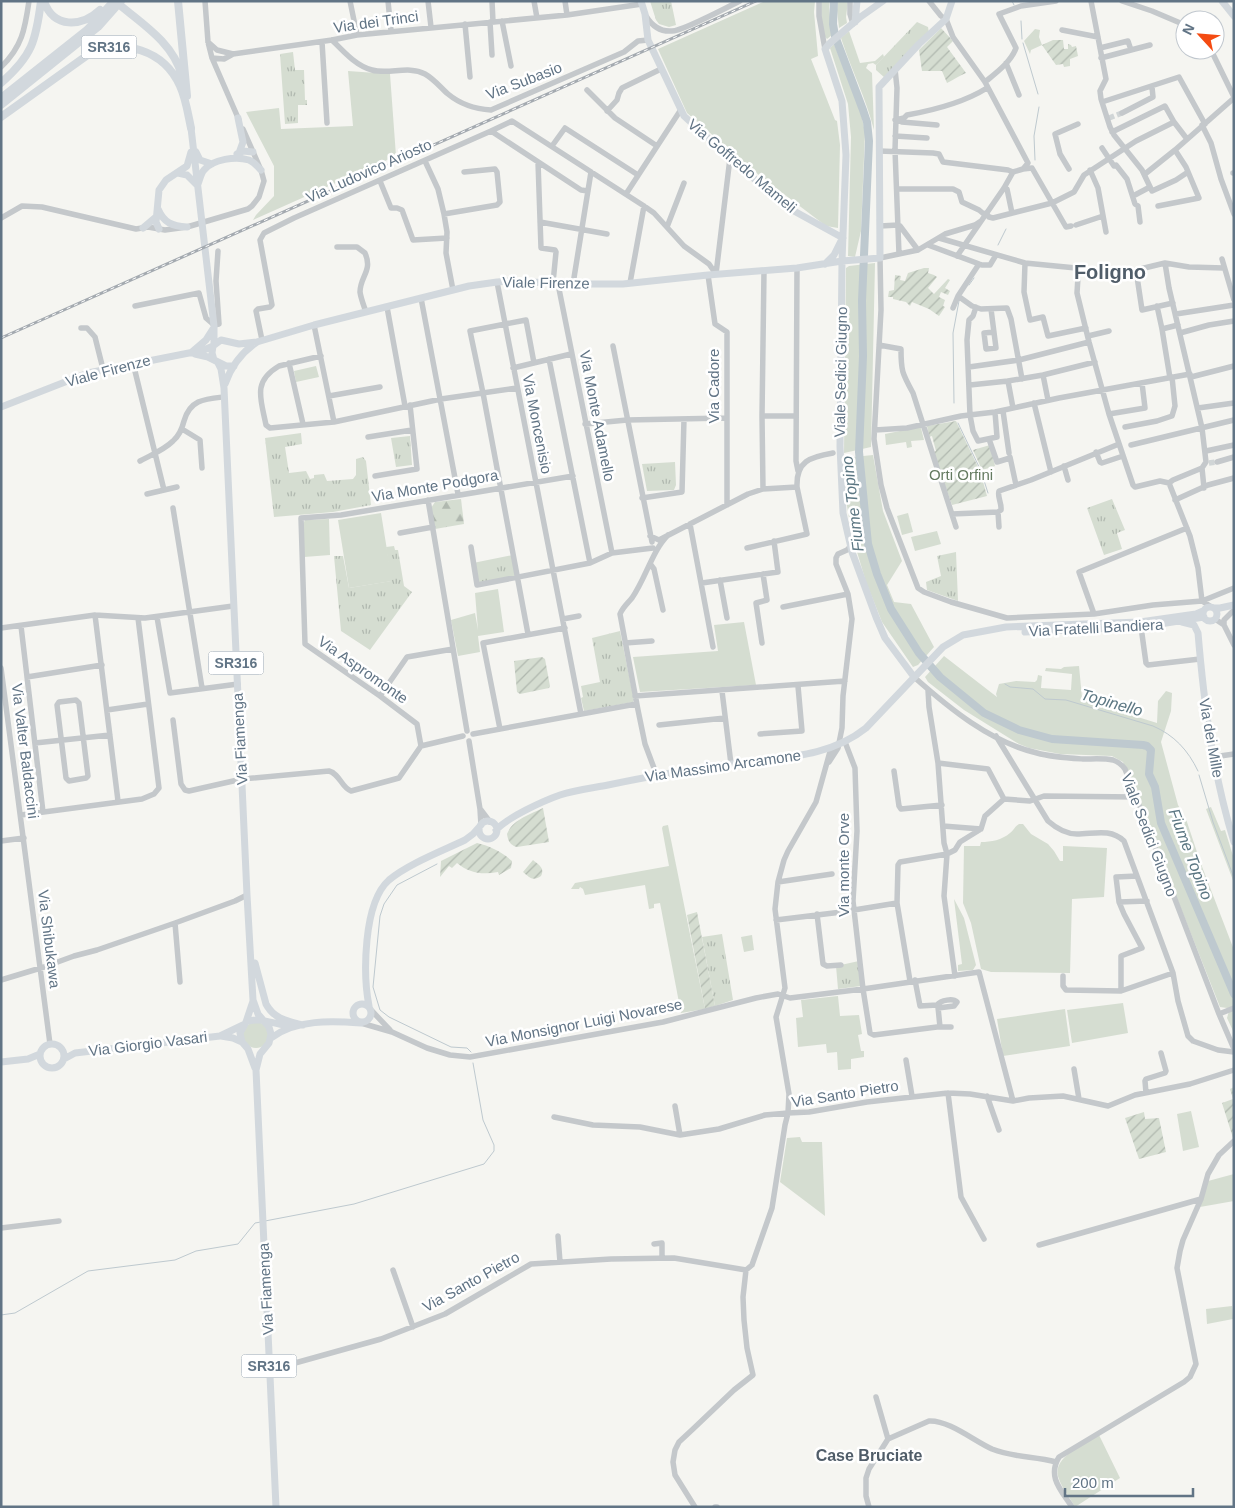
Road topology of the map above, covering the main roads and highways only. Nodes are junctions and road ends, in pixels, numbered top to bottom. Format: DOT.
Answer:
graph roads {
  1 [pos="42,1"];
  2 [pos="121,1"];
  3 [pos="178,1"];
  4 [pos="857,1"];
  5 [pos="883,1"];
  6 [pos="952,1"];
  7 [pos="1222,1"];
  8 [pos="641,2"];
  9 [pos="112,3"];
  10 [pos="1234,16"];
  11 [pos="852,25"];
  12 [pos="1,83"];
  13 [pos="186,92"];
  14 [pos="1,98"];
  15 [pos="1,105"];
  16 [pos="1,117"];
  17 [pos="238,118"];
  18 [pos="191,128"];
  19 [pos="192,144"];
  20 [pos="253,152"];
  21 [pos="240,156"];
  22 [pos="212,164"];
  23 [pos="261,170"];
  24 [pos="178,173"];
  25 [pos="198,187"];
  26 [pos="158,214"];
  27 [pos="187,227"];
  28 [pos="141,228"];
  29 [pos="159,229"];
  30 [pos="830,232"];
  31 [pos="843,238"];
  32 [pos="836,251"];
  33 [pos="845,261"];
  34 [pos="825,264"];
  35 [pos="214,326"];
  36 [pos="224,340"];
  37 [pos="259,341"];
  38 [pos="232,343"];
  39 [pos="214,345"];
  40 [pos="191,353"];
  41 [pos="241,356"];
  42 [pos="216,361"];
  43 [pos="234,366"];
  44 [pos="224,388"];
  45 [pos="1,407"];
  46 [pos="1234,605"];
  47 [pos="1234,609"];
  48 [pos="1207,612"];
  49 [pos="1216,618"];
  50 [pos="1182,622"];
  51 [pos="988,630"];
  52 [pos="1198,633"];
  53 [pos="916,675"];
  54 [pos="511,818"];
  55 [pos="490,822"];
  56 [pos="481,825"];
  57 [pos="496,830"];
  58 [pos="483,838"];
  59 [pos="465,840"];
  60 [pos="1234,842"];
  61 [pos="250,939"];
  62 [pos="365,986"];
  63 [pos="253,1000"];
  64 [pos="356,1006"];
  65 [pos="370,1009"];
  66 [pos="264,1021"];
  67 [pos="334,1021"];
  68 [pos="362,1023"];
  69 [pos="245,1024"];
  70 [pos="303,1025"];
  71 [pos="293,1026"];
  72 [pos="220,1036"];
  73 [pos="271,1038"];
  74 [pos="242,1042"];
  75 [pos="266,1046"];
  76 [pos="248,1049"];
  77 [pos="63,1055"];
  78 [pos="41,1058"];
  79 [pos="1,1062"];
  80 [pos="256,1070"];
  81 [pos="276,1507"];
  1 -- 9 [label="highway, SR316"];
  1 -- 12 [label="highway, SR316"];
  2 -- 9 [label="highway"];
  3 -- 13 [label="highway, SR316"];
  4 -- 11 [label="main road"];
  5 -- 11 [label="main road"];
  6 -- 33 [label="main road, Viale Firenze"];
  7 -- 10 [label="main road"];
  8 -- 30 [label="main road, Via Goffredo Mameli"];
  9 -- 13 [label="highway, SR316"];
  9 -- 14 [label="highway"];
  9 -- 15 [label="highway"];
  11 -- 31 [label="main road, Viale Sedici Giugno"];
  13 -- 18 [label="highway, SR316"];
  16 -- 18 [label="highway, SR316"];
  17 -- 21 [label="main road"];
  18 -- 19 [label="main road, SR316"];
  19 -- 22 [label="main road"];
  19 -- 24 [label="main road"];
  19 -- 25 [label="main road, SR316"];
  20 -- 21 [label="main road"];
  21 -- 22 [label="main road"];
  21 -- 23 [label="main road"];
  22 -- 25 [label="main road"];
  24 -- 25 [label="main road"];
  24 -- 26 [label="main road"];
  25 -- 35 [label="main road, SR316"];
  26 -- 27 [label="main road"];
  26 -- 28 [label="main road"];
  26 -- 29 [label="main road"];
  30 -- 31 [label="main road, Via Goffredo Mameli"];
  30 -- 32 [label="main road"];
  31 -- 32 [label="main road"];
  31 -- 33 [label="main road, Viale Sedici Giugno"];
  32 -- 34 [label="main road"];
  33 -- 34 [label="main road, Viale Firenze"];
  33 -- 53 [label="main road, Viale Sedici Giugno"];
  34 -- 37 [label="main road, Viale Firenze"];
  35 -- 36 [label="main road, SR316"];
  35 -- 39 [label="main road, SR316"];
  35 -- 40 [label="main road"];
  36 -- 38 [label="main road, Viale Firenze"];
  36 -- 39 [label="main road, Viale Firenze"];
  37 -- 38 [label="main road, Viale Firenze"];
  37 -- 41 [label="main road, Viale Firenze"];
  38 -- 41 [label="main road"];
  39 -- 40 [label="main road, Viale Firenze"];
  39 -- 42 [label="main road, SR316"];
  40 -- 42 [label="main road, Viale Firenze"];
  40 -- 45 [label="main road, Viale Firenze"];
  41 -- 43 [label="main road, Viale Firenze / SR316"];
  42 -- 43 [label="main road, Viale Firenze"];
  42 -- 44 [label="main road, Via Fiamenga / SR316"];
  43 -- 44 [label="main road, Via Fiamenga / SR316"];
  44 -- 61 [label="main road, Via Fiamenga / SR316"];
  46 -- 48 [label="main road"];
  47 -- 49 [label="main road"];
  48 -- 49 [label="main road"];
  48 -- 49 [label="main road"];
  48 -- 50 [label="main road, Via Fratelli Bandiera"];
  48 -- 51 [label="main road, Via Fratelli Bandiera"];
  48 -- 52 [label="main road"];
  50 -- 51 [label="main road, Via Fratelli Bandiera"];
  50 -- 52 [label="main road"];
  51 -- 53 [label="main road, Via Fratelli Bandiera"];
  52 -- 60 [label="main road, Via dei Mille"];
  53 -- 54 [label="main road, Via Massimo Arcamone"];
  54 -- 55 [label="main road, Via Massimo Arcamone"];
  54 -- 57 [label="main road, Via Massimo Arcamone"];
  55 -- 56 [label="main road, Via Massimo Arcamone"];
  55 -- 57 [label="main road"];
  56 -- 58 [label="main road"];
  56 -- 59 [label="main road, Via Massimo Arcamone"];
  57 -- 58 [label="main road, Via Massimo Arcamone"];
  58 -- 59 [label="main road, Via Massimo Arcamone"];
  59 -- 62 [label="main road, Via Massimo Arcamone"];
  61 -- 63 [label="main road, Via Fiamenga / SR316"];
  61 -- 70 [label="main road"];
  62 -- 64 [label="main road, Via Massimo Arcamone"];
  62 -- 65 [label="main road, Via Massimo Arcamone"];
  63 -- 66 [label="main road, Via Fiamenga / SR316"];
  63 -- 69 [label="main road, Via Fiamenga / SR316"];
  64 -- 65 [label="main road"];
  64 -- 67 [label="main road"];
  64 -- 68 [label="main road"];
  65 -- 68 [label="main road"];
  66 -- 69 [label="main road"];
  66 -- 71 [label="main road"];
  66 -- 73 [label="main road, Via Fiamenga / SR316"];
  67 -- 68 [label="main road"];
  67 -- 70 [label="main road"];
  69 -- 72 [label="main road, Via Giorgio Vasari"];
  69 -- 74 [label="main road, Via Fiamenga / SR316"];
  70 -- 71 [label="main road"];
  71 -- 73 [label="main road"];
  72 -- 74 [label="main road, Via Giorgio Vasari"];
  72 -- 77 [label="main road, Via Giorgio Vasari"];
  73 -- 75 [label="main road, Via Fiamenga / SR316"];
  74 -- 76 [label="main road, Via Fiamenga / SR316"];
  75 -- 76 [label="main road"];
  75 -- 80 [label="main road, Via Fiamenga / SR316"];
  76 -- 80 [label="main road, Via Fiamenga / SR316"];
  77 -- 78 [label="main road"];
  77 -- 78 [label="main road"];
  78 -- 79 [label="main road"];
  80 -- 81 [label="main road, Via Fiamenga / SR316"];
}
